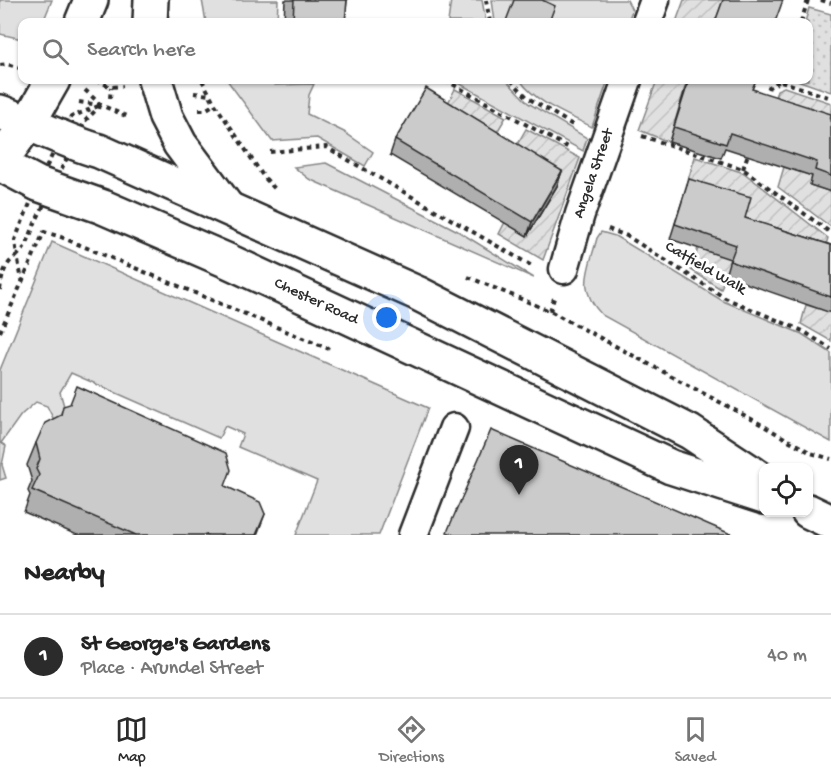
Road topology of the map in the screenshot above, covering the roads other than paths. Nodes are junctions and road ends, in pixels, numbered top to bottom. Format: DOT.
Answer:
graph roads {
  1 [pos="91,0"];
  2 [pos="151,0"];
  3 [pos="655,0"];
  4 [pos="84,18"];
  5 [pos="150,18"];
  6 [pos="648,18"];
  7 [pos="48,84"];
  8 [pos="142,84"];
  9 [pos="626,84"];
  10 [pos="14,117"];
  11 [pos="0,163"];
  12 [pos="229,210"];
  13 [pos="564,269"];
  14 [pos="454,428"];
  15 [pos="759,478"];
  16 [pos="759,495"];
  17 [pos="413,535"];
  1 -- 4 [label="highway"];
  2 -- 5 [label="highway"];
  3 -- 6 [label="street"];
  7 -- 10 [label="highway"];
  8 -- 12 [label="highway"];
  9 -- 13 [label="street, Angela Street"];
  10 -- 11 [label="highway"];
  10 -- 12 [label="highway"];
  11 -- 16 [label="highway, Chester Road"];
  12 -- 15 [label="highway"];
  14 -- 17 [label="street"];
}
